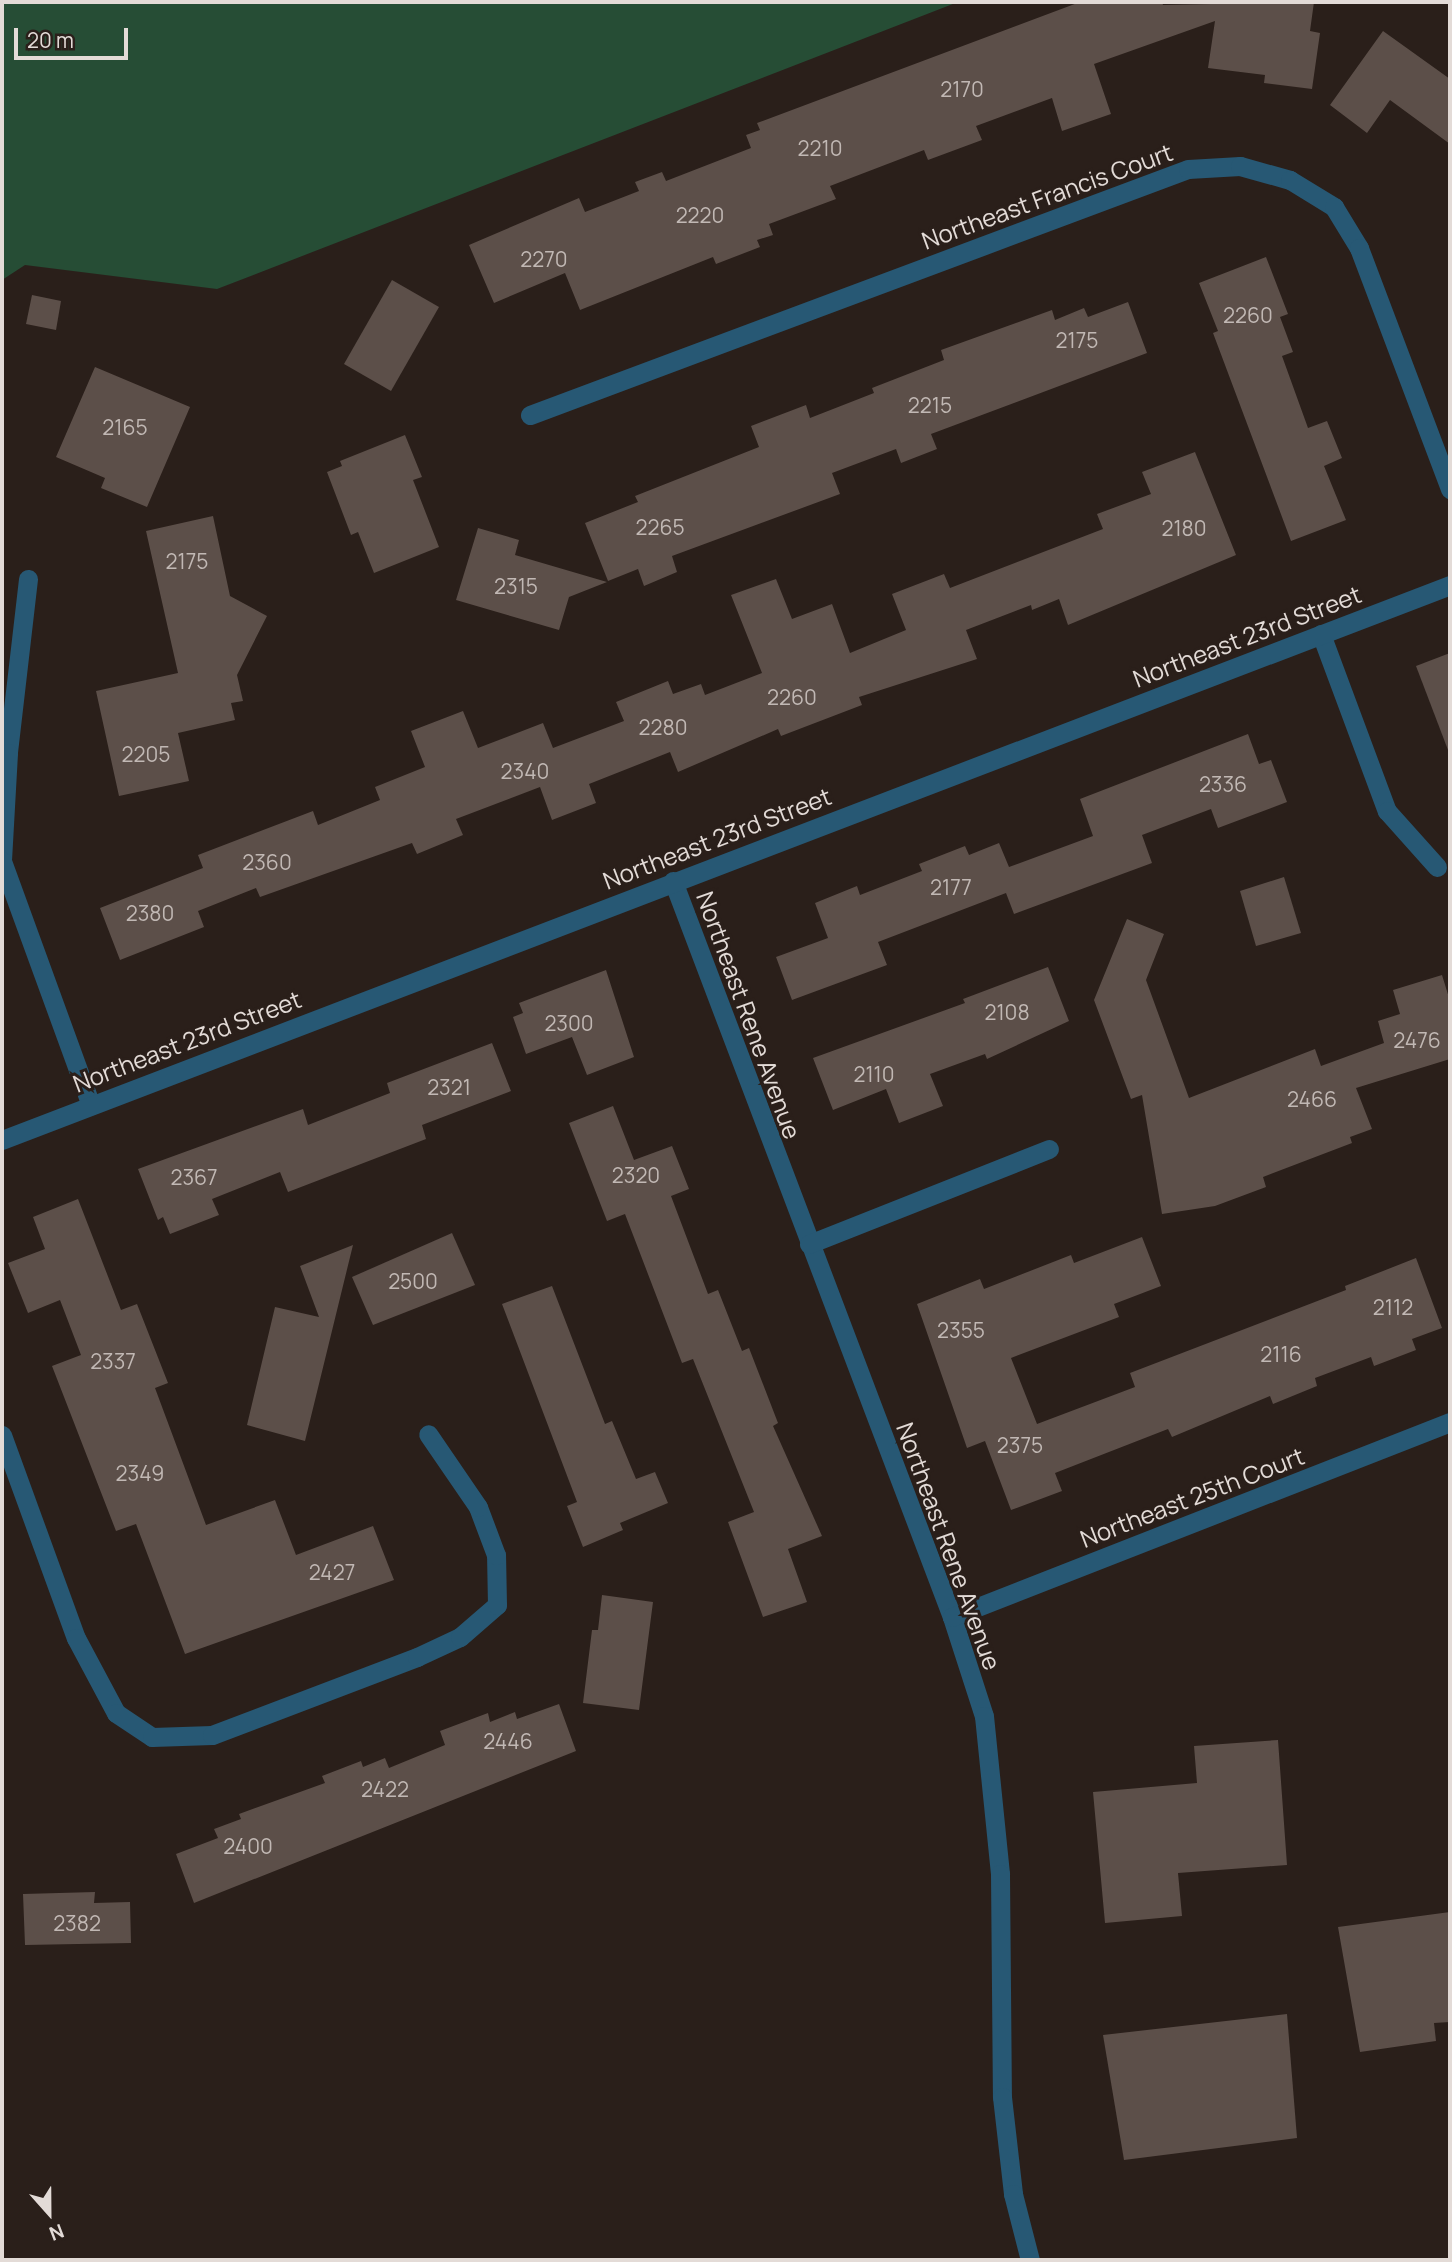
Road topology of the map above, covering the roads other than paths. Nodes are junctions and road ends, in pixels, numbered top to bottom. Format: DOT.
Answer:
graph roads {
  1 [pos="530,415"];
  2 [pos="1450,489"];
  3 [pos="28,579"];
  4 [pos="1450,585"];
  5 [pos="1321,634"];
  6 [pos="1437,867"];
  7 [pos="673,881"];
  8 [pos="91,1105"];
  9 [pos="2,1140"];
  10 [pos="1049,1149"];
  11 [pos="809,1244"];
  12 [pos="1450,1422"];
  13 [pos="428,1434"];
  14 [pos="2,1435"];
  15 [pos="952,1617"];
  16 [pos="1030,2260"];
  1 -- 2 [label="street, Northeast Francis Court"];
  3 -- 8 [label="street"];
  4 -- 5 [label="street, Northeast 23rd Street"];
  5 -- 6 [label="street"];
  5 -- 7 [label="street, Northeast 23rd Street"];
  7 -- 8 [label="street, Northeast 23rd Street"];
  7 -- 11 [label="street, Northeast Rene Avenue"];
  8 -- 9 [label="street, Northeast 23rd Street"];
  10 -- 11 [label="street"];
  11 -- 15 [label="street, Northeast Rene Avenue"];
  12 -- 15 [label="street, Northeast 25th Court"];
  13 -- 14 [label="street"];
  15 -- 16 [label="street, Northeast Rene Avenue"];
}
